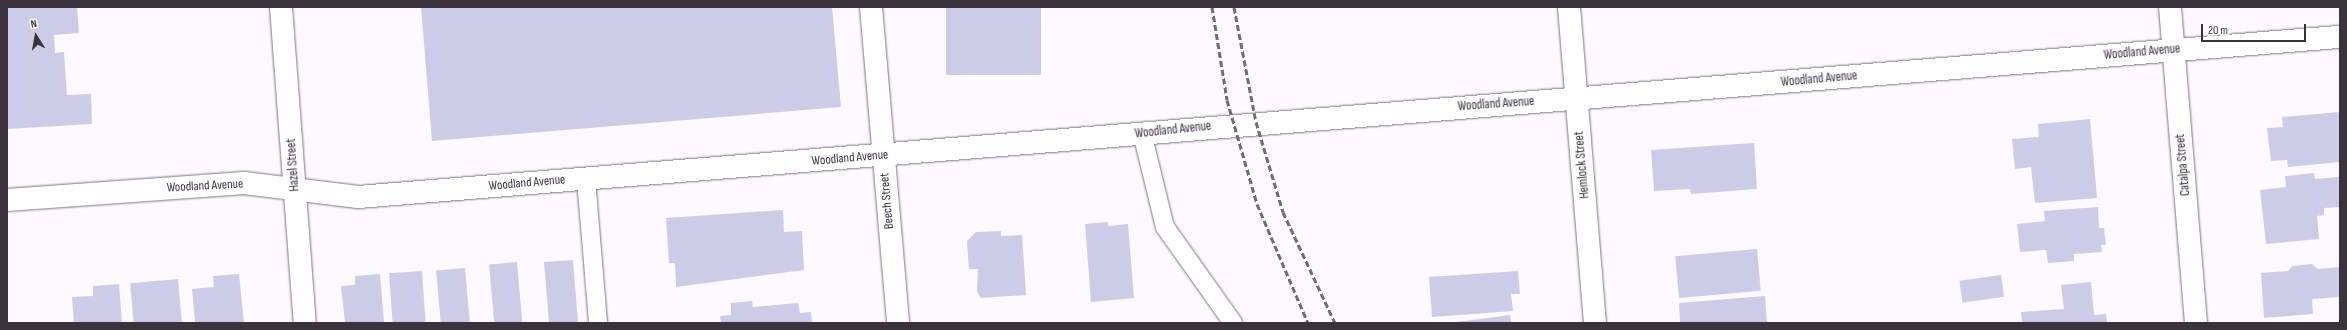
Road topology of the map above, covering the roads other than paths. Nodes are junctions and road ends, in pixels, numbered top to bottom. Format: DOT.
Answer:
graph roads {
  1 [pos="281,7"];
  2 [pos="871,7"];
  3 [pos="1569,7"];
  4 [pos="2170,7"];
  5 [pos="2340,37"];
  6 [pos="2173,50"];
  7 [pos="1577,98"];
  8 [pos="1142,133"];
  9 [pos="883,155"];
  10 [pos="586,179"];
  11 [pos="294,191"];
  12 [pos="7,200"];
  13 [pos="305,323"];
  14 [pos="598,323"];
  15 [pos="898,323"];
  16 [pos="1233,323"];
  17 [pos="1595,323"];
  18 [pos="2196,323"];
  1 -- 11 [label="street, Hazel Street"];
  2 -- 9 [label="street, Beech Street"];
  3 -- 7 [label="street, Hemlock Street"];
  4 -- 6 [label="street, Catalpa Street"];
  5 -- 6 [label="street, Woodland Avenue"];
  6 -- 7 [label="street, Woodland Avenue"];
  6 -- 18 [label="street, Catalpa Street"];
  7 -- 8 [label="street, Woodland Avenue"];
  7 -- 17 [label="street, Hemlock Street"];
  8 -- 9 [label="street, Woodland Avenue"];
  8 -- 16 [label="lane"];
  9 -- 10 [label="street, Woodland Avenue"];
  9 -- 15 [label="street, Beech Street"];
  10 -- 11 [label="street, Woodland Avenue"];
  10 -- 14 [label="lane"];
  11 -- 12 [label="street, Woodland Avenue"];
  11 -- 13 [label="street, Hazel Street"];
}
